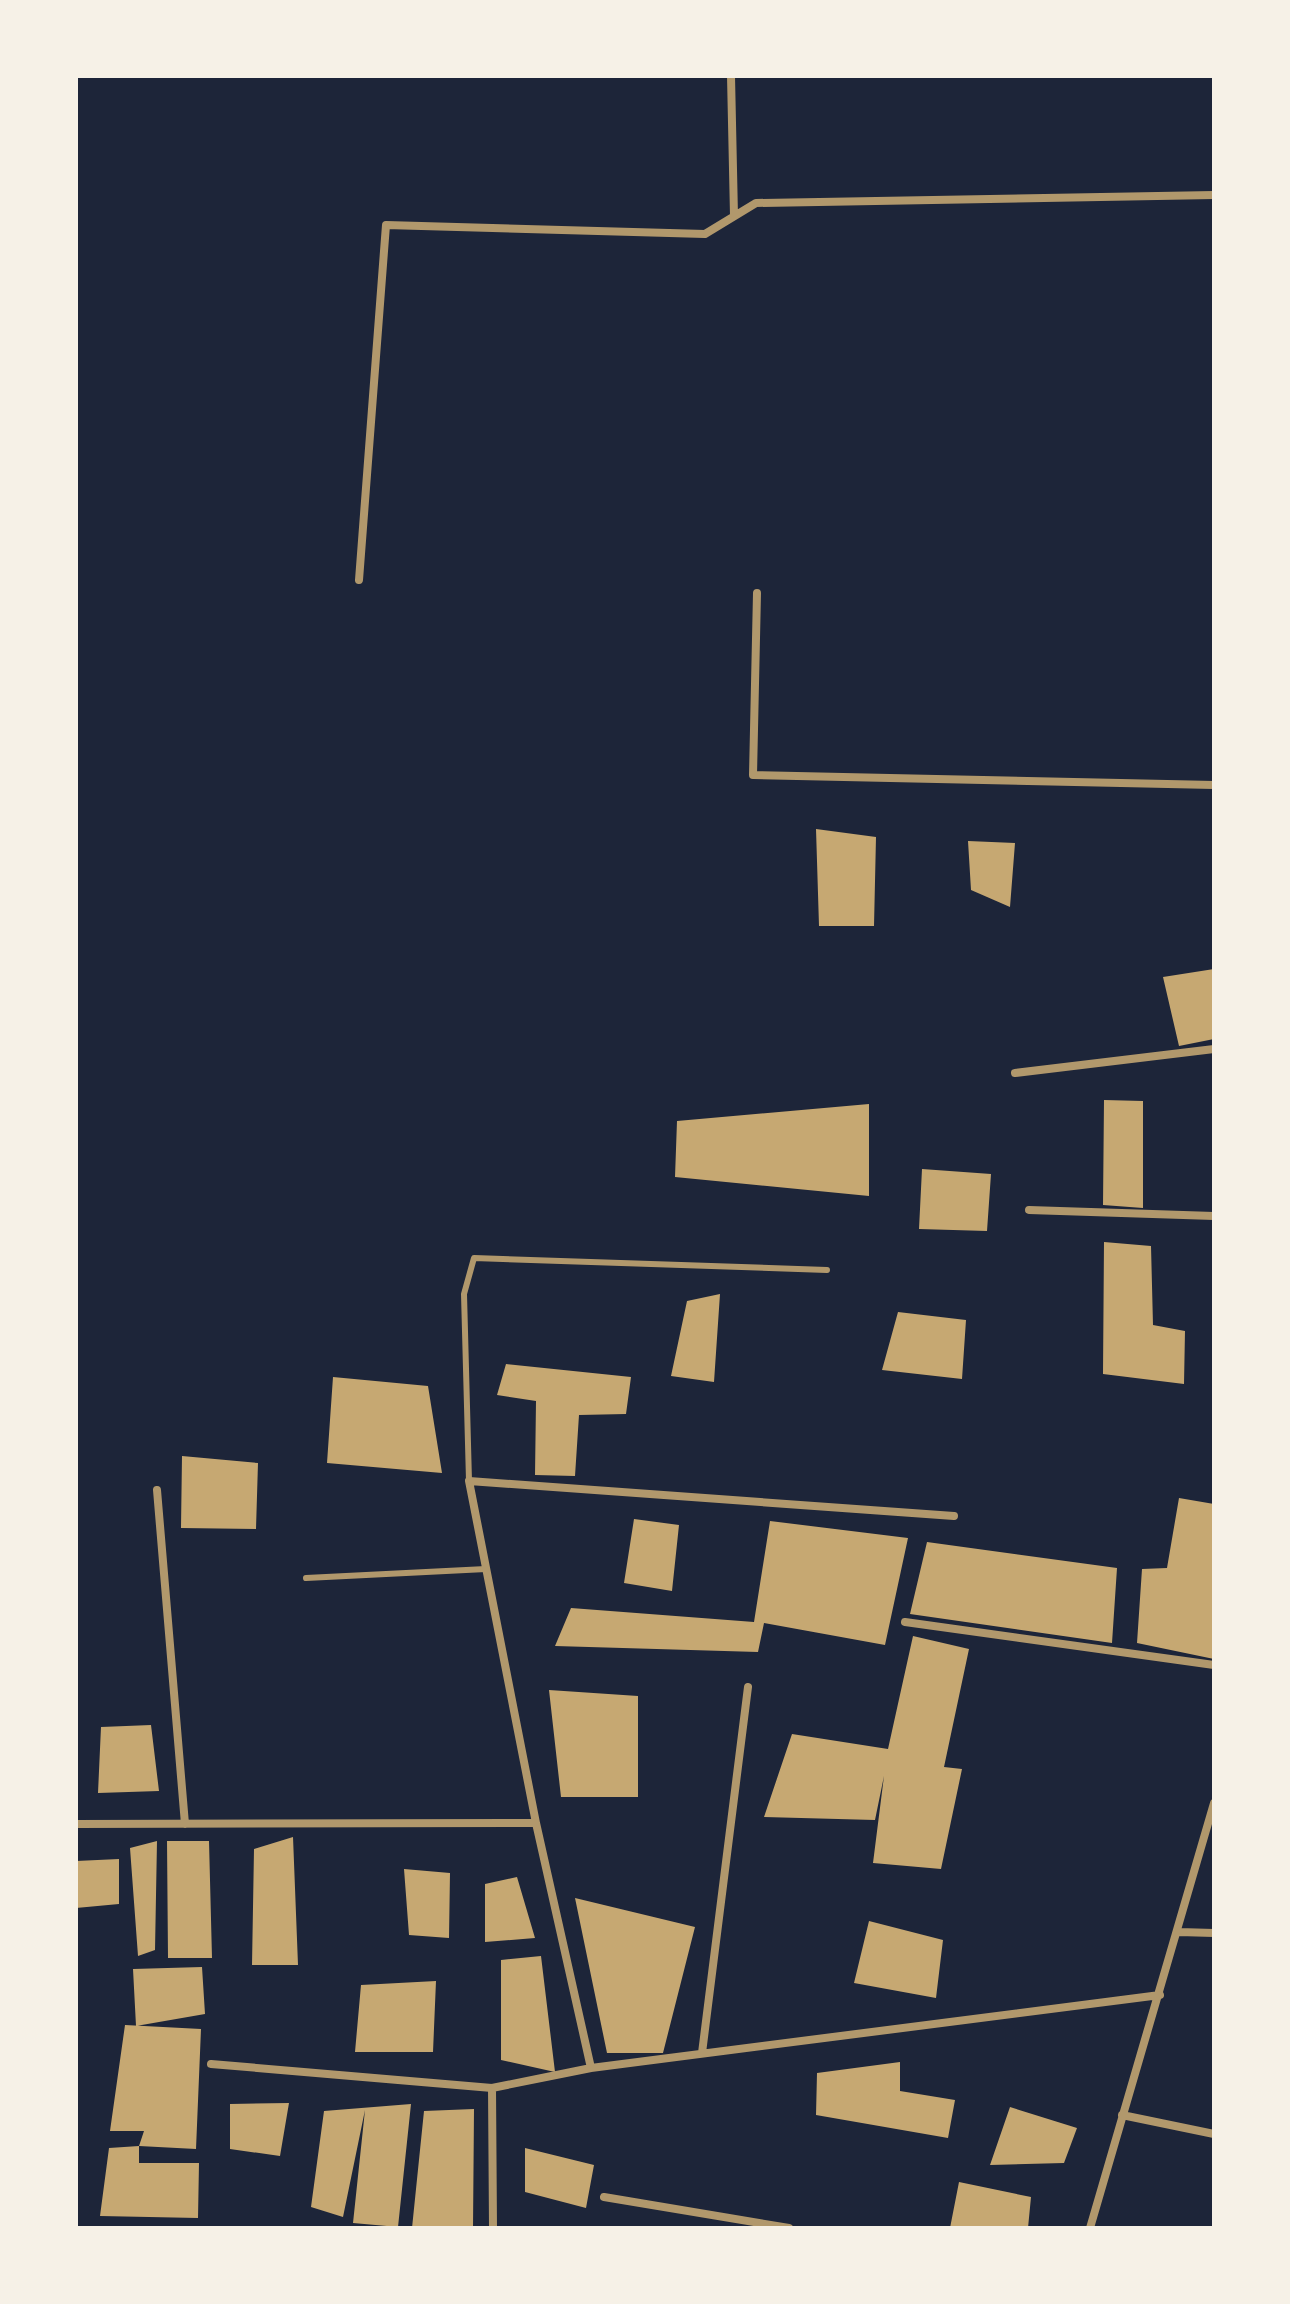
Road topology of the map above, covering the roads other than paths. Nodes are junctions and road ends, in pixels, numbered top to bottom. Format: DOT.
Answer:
graph roads {
  1 [pos="731,76"];
  2 [pos="1214,195"];
  3 [pos="734,216"];
  4 [pos="359,580"];
  5 [pos="757,593"];
  6 [pos="1214,785"];
  7 [pos="1214,1049"];
  8 [pos="1015,1073"];
  9 [pos="1029,1210"];
  10 [pos="1214,1216"];
  11 [pos="827,1270"];
  12 [pos="469,1481"];
  13 [pos="157,1490"];
  14 [pos="954,1516"];
  15 [pos="486,1569"];
  16 [pos="306,1578"];
  17 [pos="905,1622"];
  18 [pos="1214,1665"];
  19 [pos="748,1687"];
  20 [pos="1214,1803"];
  21 [pos="536,1823"];
  22 [pos="76,1824"];
  23 [pos="185,1824"];
  24 [pos="1179,1932"];
  25 [pos="1214,1933"];
  26 [pos="1160,1995"];
  27 [pos="702,2053"];
  28 [pos="211,2064"];
  29 [pos="591,2068"];
  30 [pos="492,2088"];
  31 [pos="1122,2115"];
  32 [pos="1214,2134"];
  33 [pos="604,2197"];
  34 [pos="493,2228"];
  35 [pos="789,2228"];
  36 [pos="1090,2228"];
  1 -- 3 [label="street"];
  2 -- 3 [label="street"];
  3 -- 4 [label="street"];
  5 -- 6 [label="street"];
  7 -- 8 [label="street"];
  9 -- 10 [label="street"];
  11 -- 12 [label="lane"];
  12 -- 14 [label="street"];
  12 -- 15 [label="street"];
  13 -- 23 [label="street"];
  15 -- 16 [label="lane"];
  15 -- 21 [label="street"];
  17 -- 18 [label="street"];
  19 -- 27 [label="street"];
  20 -- 24 [label="street"];
  21 -- 23 [label="street"];
  21 -- 29 [label="street"];
  22 -- 23 [label="street"];
  24 -- 25 [label="street"];
  24 -- 26 [label="street"];
  26 -- 27 [label="street"];
  26 -- 31 [label="street"];
  27 -- 29 [label="street"];
  28 -- 30 [label="street"];
  29 -- 30 [label="street"];
  30 -- 34 [label="street"];
  31 -- 32 [label="street"];
  31 -- 36 [label="street"];
  33 -- 35 [label="street"];
}
